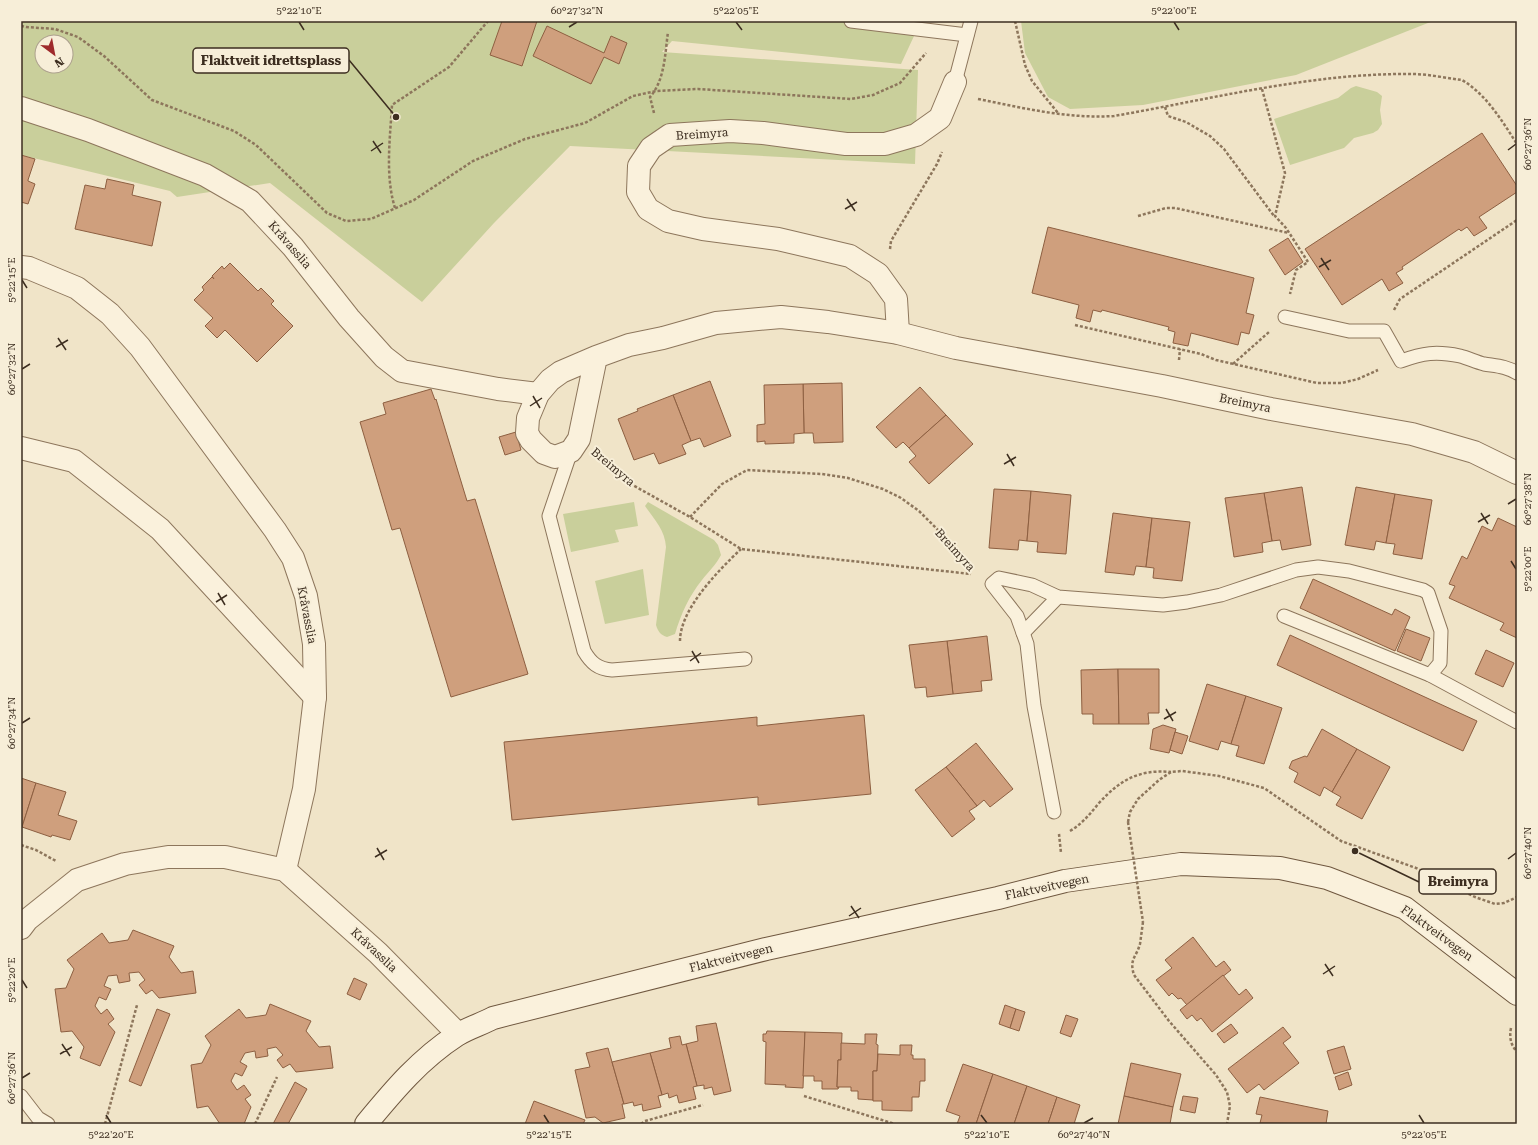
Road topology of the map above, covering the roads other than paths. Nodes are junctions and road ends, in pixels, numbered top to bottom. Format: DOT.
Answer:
graph roads {
  1 [pos="851,21"];
  2 [pos="971,21"];
  3 [pos="967,36"];
  4 [pos="953,88"];
  5 [pos="21,108"];
  6 [pos="21,266"];
  7 [pos="1285,317"];
  8 [pos="898,333"];
  9 [pos="596,357"];
  10 [pos="1517,373"];
  11 [pos="538,394"];
  12 [pos="575,445"];
  13 [pos="21,448"];
  14 [pos="1517,473"];
  15 [pos="1058,597"];
  16 [pos="1284,616"];
  17 [pos="1023,633"];
  18 [pos="745,659"];
  19 [pos="1430,675"];
  20 [pos="315,697"];
  21 [pos="1517,722"];
  22 [pos="1054,812"];
  23 [pos="285,870"];
  24 [pos="23,922"];
  25 [pos="1517,994"];
  26 [pos="458,1034"];
  27 [pos="21,1096"];
  28 [pos="48,1124"];
  29 [pos="366,1124"];
  1 -- 3 [label="lane"];
  2 -- 3 [label="lane"];
  3 -- 4 [label="lane"];
  4 -- 8 [label="street, Breimyra"];
  5 -- 11 [label="street, Kråvasslia"];
  6 -- 20 [label="street, Kråvasslia"];
  7 -- 10 [label="lane"];
  8 -- 9 [label="street, Breimyra"];
  8 -- 14 [label="street, Breimyra"];
  9 -- 11 [label="street, Breimyra"];
  9 -- 12 [label="street, Breimyra"];
  11 -- 12 [label="street, Breimyra"];
  12 -- 18 [label="lane"];
  13 -- 20 [label="street"];
  15 -- 17 [label="lane"];
  15 -- 17 [label="lane"];
  15 -- 19 [label="lane"];
  16 -- 19 [label="lane"];
  17 -- 22 [label="lane"];
  19 -- 21 [label="lane"];
  20 -- 23 [label="street, Kråvasslia"];
  23 -- 24 [label="street, Kråvasslia"];
  23 -- 26 [label="street, Kråvasslia"];
  25 -- 26 [label="street, Flaktveitvegen"];
  26 -- 29 [label="street, Flaktveitvegen"];
  27 -- 28 [label="lane"];
}
